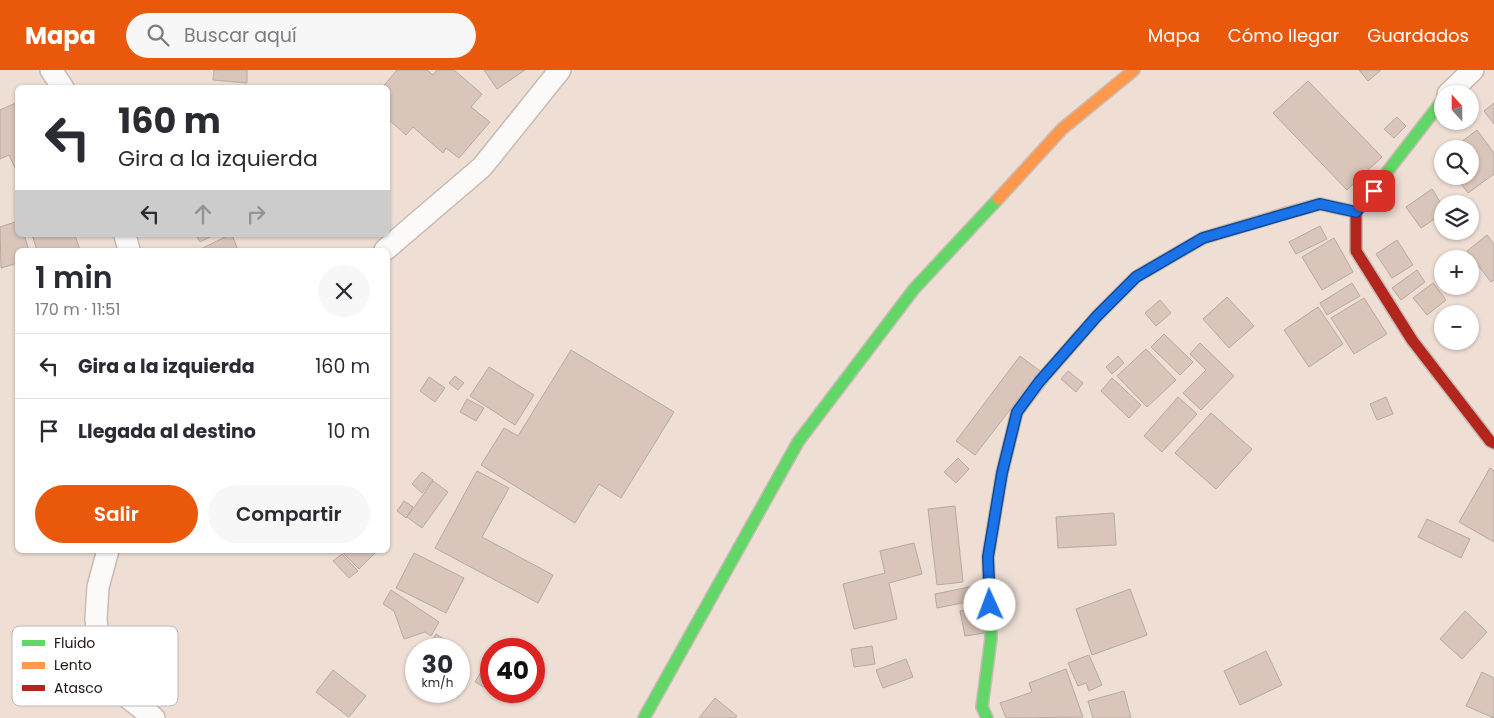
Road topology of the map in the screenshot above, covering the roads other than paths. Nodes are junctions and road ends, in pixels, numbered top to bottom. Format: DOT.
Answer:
graph roads {
  1 [pos="51,70"];
  2 [pos="560,70"];
  3 [pos="1134,70"];
  4 [pos="1473,70"];
  5 [pos="61,85"];
  6 [pos="1457,85"];
  7 [pos="1434,111"];
  8 [pos="1356,212"];
  9 [pos="387,248"];
  10 [pos="1494,443"];
  11 [pos="107,553"];
  12 [pos="97,626"];
  13 [pos="139,706"];
  14 [pos="154,718"];
  15 [pos="644,718"];
  16 [pos="987,718"];
  1 -- 5 [label="street"];
  2 -- 9 [label="street"];
  3 -- 15 [label="street"];
  4 -- 6 [label="street"];
  7 -- 8 [label="street"];
  8 -- 10 [label="street"];
  8 -- 16 [label="street"];
  11 -- 12 [label="street"];
  13 -- 14 [label="street"];
}
